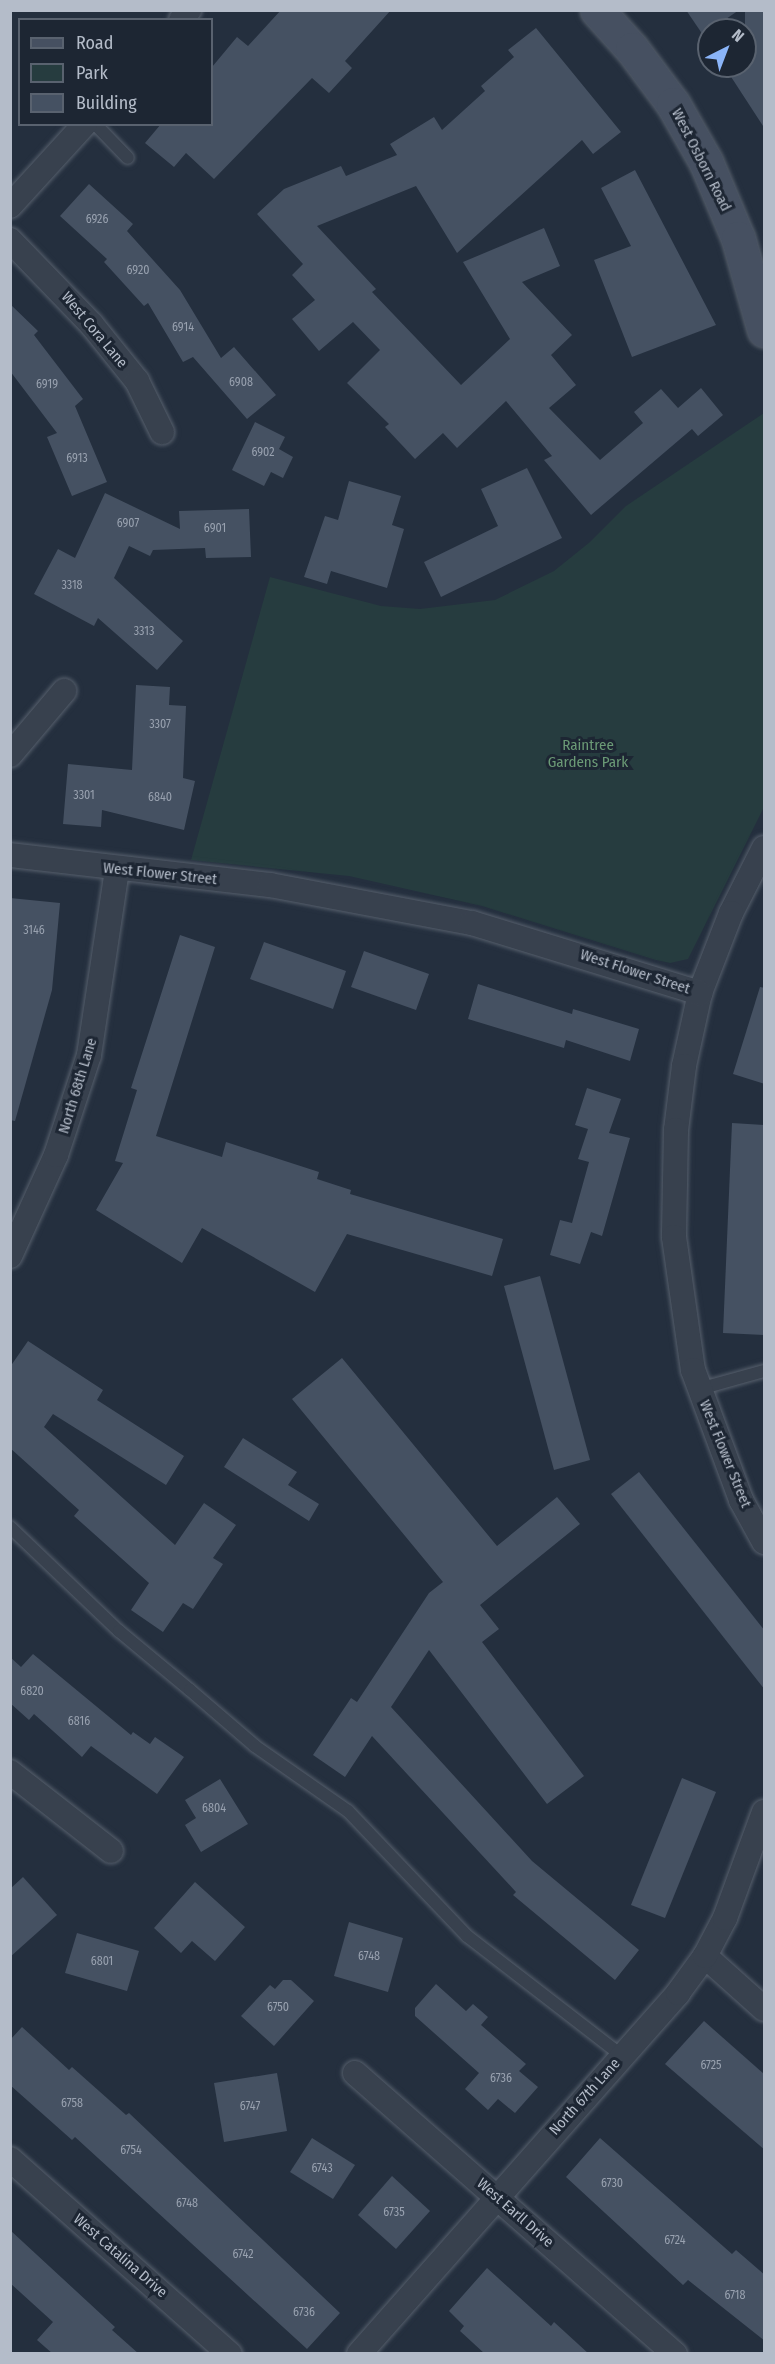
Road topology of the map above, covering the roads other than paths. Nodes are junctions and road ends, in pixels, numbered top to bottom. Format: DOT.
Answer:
graph roads {
  1 [pos="597,10"];
  2 [pos="83,126"];
  3 [pos="97,126"];
  4 [pos="128,158"];
  5 [pos="10,206"];
  6 [pos="10,240"];
  7 [pos="765,330"];
  8 [pos="162,432"];
  9 [pos="64,691"];
  10 [pos="10,755"];
  11 [pos="765,848"];
  12 [pos="10,855"];
  13 [pos="117,870"];
  14 [pos="700,993"];
  15 [pos="10,1256"];
  16 [pos="765,1371"];
  17 [pos="699,1389"];
  18 [pos="10,1527"];
  19 [pos="765,1542"];
  20 [pos="10,1772"];
  21 [pos="765,1812"];
  22 [pos="111,1851"];
  23 [pos="705,1956"];
  24 [pos="765,2009"];
  25 [pos="622,2056"];
  26 [pos="355,2073"];
  27 [pos="10,2159"];
  28 [pos="497,2196"];
  29 [pos="230,2354"];
  30 [pos="359,2354"];
  31 [pos="675,2354"];
  1 -- 7 [label="street, West Osborn Road"];
  2 -- 5 [label="street"];
  3 -- 4 [label="lane"];
  6 -- 8 [label="street, West Cora Lane"];
  9 -- 10 [label="street"];
  11 -- 14 [label="street"];
  12 -- 13 [label="street, West Flower Street"];
  13 -- 14 [label="street, West Flower Street"];
  13 -- 15 [label="street, North 68th Lane"];
  14 -- 17 [label="street, West Flower Street"];
  16 -- 17 [label="lane"];
  17 -- 19 [label="street, West Flower Street"];
  18 -- 25 [label="lane"];
  20 -- 22 [label="street"];
  21 -- 23 [label="street, North 67th Lane"];
  23 -- 24 [label="street"];
  23 -- 25 [label="street, North 67th Lane"];
  25 -- 28 [label="street, North 67th Lane"];
  26 -- 28 [label="street, West Earll Drive"];
  27 -- 29 [label="street, West Catalina Drive"];
  28 -- 30 [label="street, North 67th Lane"];
  28 -- 31 [label="street, West Earll Drive"];
}
